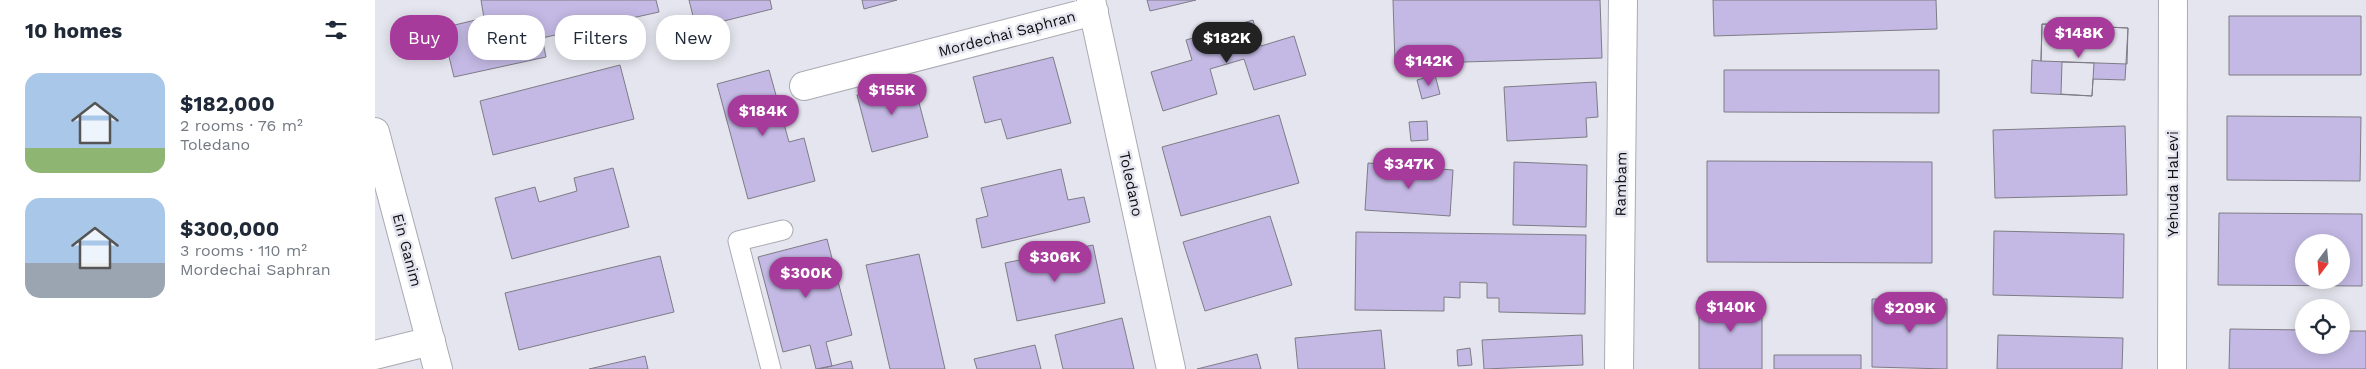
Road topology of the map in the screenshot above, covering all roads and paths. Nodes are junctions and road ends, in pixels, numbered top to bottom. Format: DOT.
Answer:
graph roads {
  1 [pos="1623,0"];
  2 [pos="2173,0"];
  3 [pos="1092,6"];
  4 [pos="804,86"];
  5 [pos="375,132"];
  6 [pos="783,230"];
  7 [pos="431,341"];
  8 [pos="375,355"];
  9 [pos="437,369"];
  10 [pos="771,369"];
  11 [pos="1171,369"];
  12 [pos="1619,369"];
  13 [pos="2172,369"];
  1 -- 12 [label="street, Rambam"];
  2 -- 13 [label="street, Yehuda HaLevi"];
  3 -- 4 [label="street, Mordechai Saphran"];
  3 -- 11 [label="street, Toledano"];
  5 -- 7 [label="street, Ein Ganim"];
  6 -- 10 [label="lane"];
  7 -- 8 [label="street"];
  7 -- 9 [label="street, Ein Ganim"];
}
